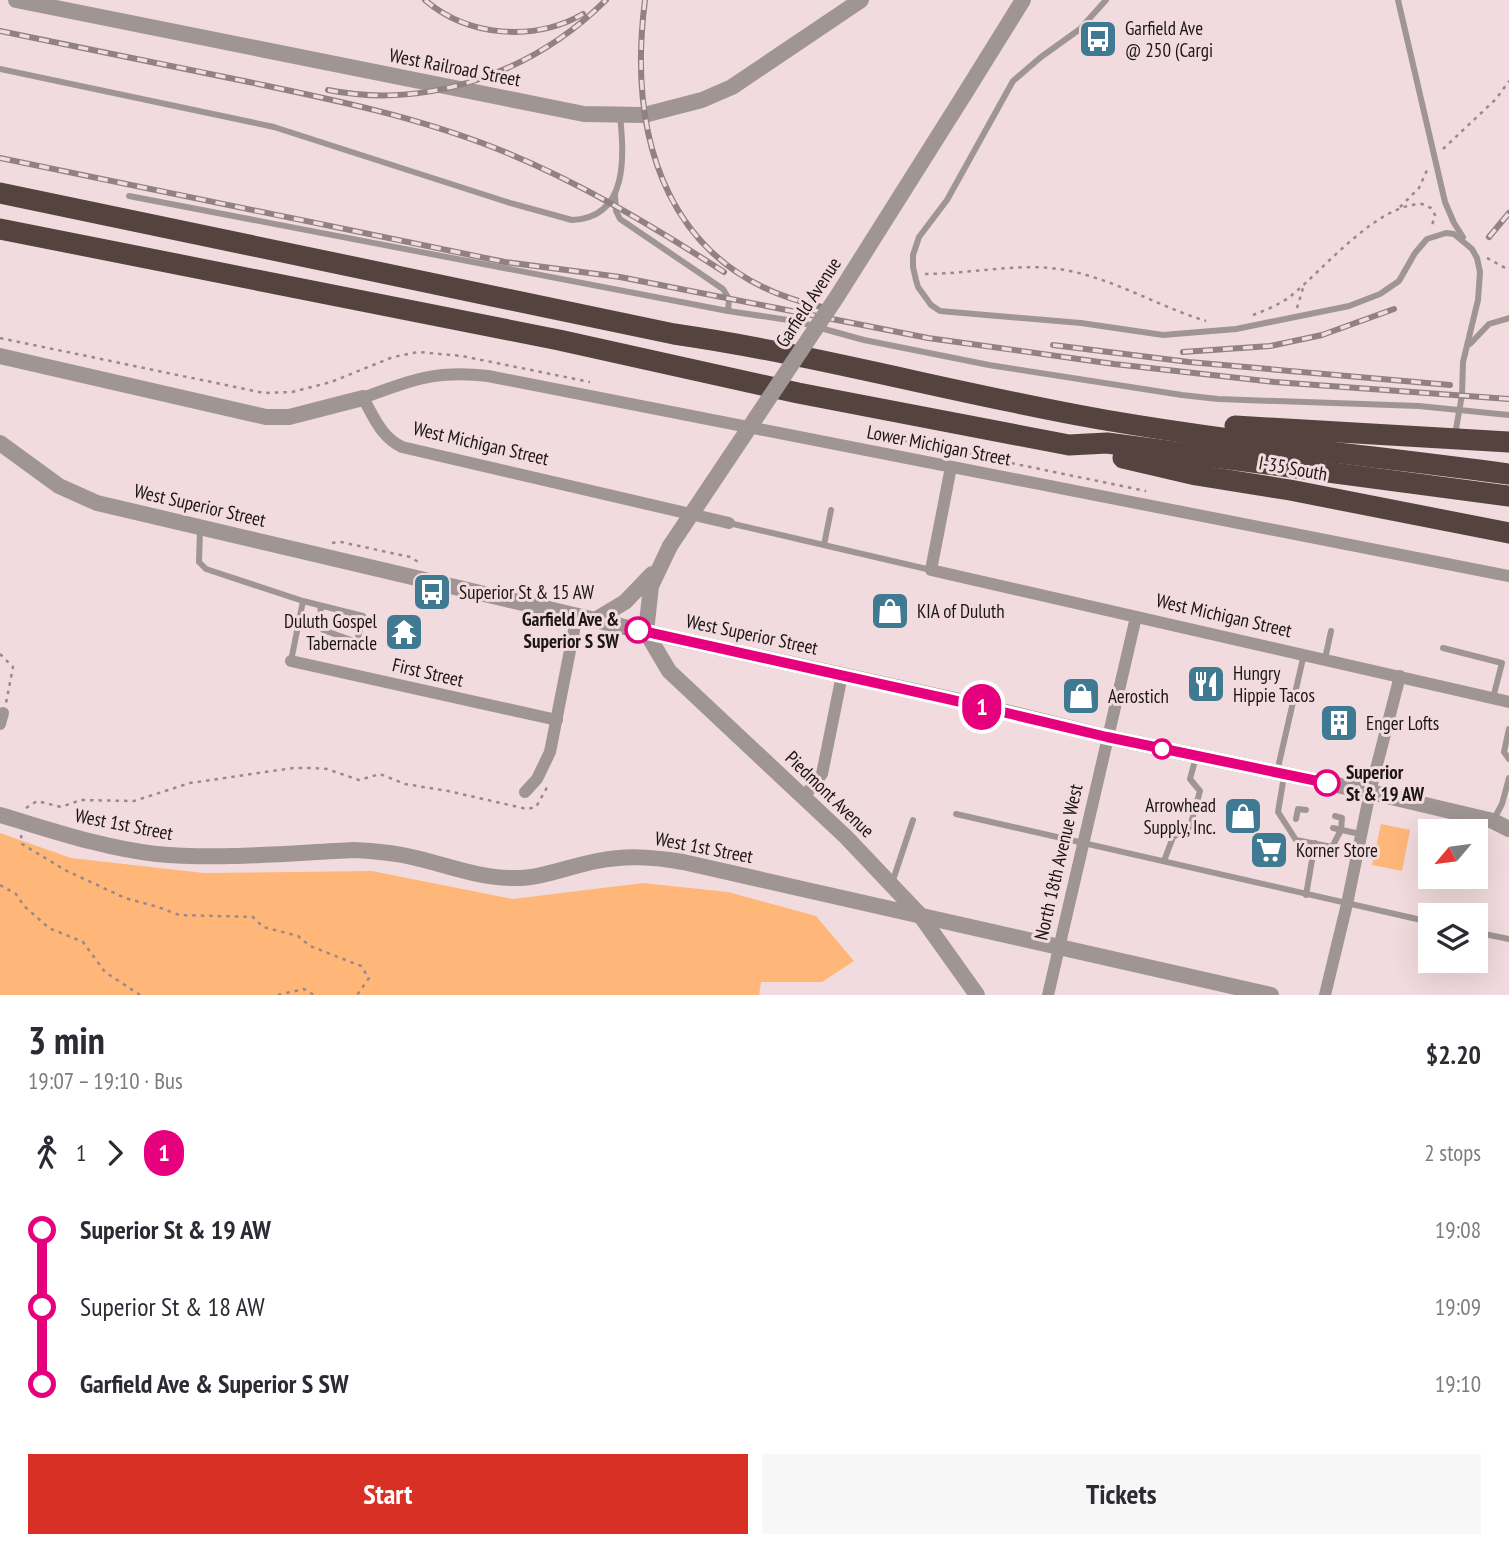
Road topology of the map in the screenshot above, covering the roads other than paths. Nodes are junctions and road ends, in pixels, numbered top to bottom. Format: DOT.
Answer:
graph roads {
  1 [pos="16,0"];
  2 [pos="861,0"];
  3 [pos="1023,0"];
  4 [pos="1106,0"];
  5 [pos="1398,0"];
  6 [pos="0,69"];
  7 [pos="620,115"];
  8 [pos="0,193"];
  9 [pos="615,194"];
  10 [pos="129,196"];
  11 [pos="0,229"];
  12 [pos="1467,244"];
  13 [pos="728,311"];
  14 [pos="1509,318"];
  15 [pos="1466,349"];
  16 [pos="0,356"];
  17 [pos="363,398"];
  18 [pos="1459,411"];
  19 [pos="1509,415"];
  20 [pos="1104,420"];
  21 [pos="1456,429"];
  22 [pos="1509,442"];
  23 [pos="0,443"];
  24 [pos="1069,445"];
  25 [pos="951,467"];
  26 [pos="1509,474"];
  27 [pos="1509,496"];
  28 [pos="831,510"];
  29 [pos="729,523"];
  30 [pos="200,527"];
  31 [pos="1505,531"];
  32 [pos="824,545"];
  33 [pos="658,566"];
  34 [pos="931,570"];
  35 [pos="1509,576"];
  36 [pos="303,601"];
  37 [pos="320,605"];
  38 [pos="577,615"];
  39 [pos="1136,617"];
  40 [pos="595,620"];
  41 [pos="1331,631"];
  42 [pos="646,632"];
  43 [pos="1443,648"];
  44 [pos="1304,654"];
  45 [pos="1325,659"];
  46 [pos="291,661"];
  47 [pos="842,675"];
  48 [pos="1400,676"];
  49 [pos="1493,698"];
  50 [pos="1509,702"];
  51 [pos="557,720"];
  52 [pos="1509,729"];
  53 [pos="1107,737"];
  54 [pos="1196,756"];
  55 [pos="1509,759"];
  56 [pos="1280,773"];
  57 [pos="1509,778"];
  58 [pos="525,792"];
  59 [pos="1370,792"];
  60 [pos="803,798"];
  61 [pos="1306,810"];
  62 [pos="956,814"];
  63 [pos="0,815"];
  64 [pos="1335,817"];
  65 [pos="913,820"];
  66 [pos="1493,821"];
  67 [pos="1285,822"];
  68 [pos="1333,828"];
  69 [pos="1509,829"];
  70 [pos="1341,830"];
  71 [pos="1362,835"];
  72 [pos="1082,842"];
  73 [pos="1315,844"];
  74 [pos="1164,861"];
  75 [pos="892,884"];
  76 [pos="1306,894"];
  77 [pos="1347,904"];
  78 [pos="920,915"];
  79 [pos="1418,919"];
  80 [pos="1488,935"];
  81 [pos="1509,939"];
  82 [pos="1059,946"];
  83 [pos="977,995"];
  84 [pos="1048,995"];
  85 [pos="1271,995"];
  86 [pos="1325,995"];
  1 -- 7 [label="street, West Railroad Street"];
  2 -- 7 [label="street, West Railroad Street"];
  3 -- 33 [label="street, Garfield Avenue, bridge"];
  4 -- 12 [label="lane"];
  5 -- 12 [label="lane"];
  6 -- 9 [label="lane"];
  7 -- 9 [label="lane"];
  8 -- 20 [label="highway"];
  9 -- 13 [label="lane"];
  10 -- 13 [label="lane"];
  11 -- 24 [label="highway"];
  12 -- 15 [label="lane"];
  13 -- 18 [label="lane"];
  14 -- 15 [label="lane"];
  15 -- 18 [label="lane"];
  16 -- 17 [label="street"];
  17 -- 25 [label="street, Lower Michigan Street"];
  17 -- 29 [label="street, West Michigan Street"];
  18 -- 19 [label="lane"];
  18 -- 21 [label="lane"];
  20 -- 22 [label="highway"];
  20 -- 26 [label="highway"];
  23 -- 30 [label="street, West Superior Street"];
  24 -- 27 [label="highway"];
  24 -- 31 [label="highway, I-35 South"];
  25 -- 34 [label="street"];
  25 -- 35 [label="street, Lower Michigan Street"];
  28 -- 32 [label="lane"];
  29 -- 32 [label="lane"];
  30 -- 36 [label="lane"];
  30 -- 38 [label="street, West Superior Street"];
  32 -- 34 [label="lane"];
  33 -- 40 [label="street"];
  33 -- 42 [label="street, Garfield Avenue"];
  34 -- 39 [label="street, West Michigan Street"];
  36 -- 37 [label="lane"];
  36 -- 46 [label="lane"];
  37 -- 37 [label="lane"];
  38 -- 40 [label="street, West Superior Street"];
  38 -- 51 [label="street"];
  39 -- 44 [label="street, West Michigan Street"];
  39 -- 53 [label="street, North 18th Avenue West"];
  40 -- 42 [label="street, West Superior Street"];
  41 -- 45 [label="lane"];
  42 -- 47 [label="street, West Superior Street"];
  42 -- 60 [label="street, Piedmont Avenue"];
  43 -- 49 [label="lane"];
  44 -- 45 [label="street, West Michigan Street"];
  44 -- 56 [label="lane"];
  45 -- 48 [label="street, West Michigan Street"];
  46 -- 51 [label="street, First Street"];
  47 -- 53 [label="street, West Superior Street"];
  47 -- 60 [label="street"];
  48 -- 49 [label="street, West Michigan Street"];
  48 -- 59 [label="street"];
  49 -- 50 [label="street, West Michigan Street"];
  51 -- 58 [label="street"];
  52 -- 55 [label="lane"];
  53 -- 54 [label="street, West Superior Street"];
  53 -- 72 [label="street, North 18th Avenue West"];
  54 -- 56 [label="street, West Superior Street"];
  54 -- 74 [label="lane"];
  56 -- 59 [label="street, West Superior Street"];
  56 -- 67 [label="lane"];
  57 -- 66 [label="lane"];
  59 -- 66 [label="street, West Superior Street"];
  59 -- 71 [label="street"];
  60 -- 75 [label="street, Piedmont Avenue"];
  61 -- 67 [label="lane"];
  62 -- 72 [label="lane"];
  63 -- 78 [label="street, West 1st Street"];
  64 -- 70 [label="lane"];
  65 -- 75 [label="lane"];
  66 -- 69 [label="street, West Superior Street"];
  67 -- 73 [label="lane"];
  68 -- 70 [label="lane"];
  70 -- 71 [label="lane"];
  70 -- 73 [label="lane"];
  71 -- 77 [label="street"];
  72 -- 74 [label="lane"];
  72 -- 82 [label="street, North 18th Avenue West"];
  73 -- 76 [label="lane"];
  74 -- 76 [label="lane"];
  75 -- 78 [label="street, Piedmont Avenue"];
  76 -- 77 [label="lane"];
  77 -- 79 [label="lane"];
  77 -- 86 [label="street"];
  78 -- 82 [label="street, West 1st Street"];
  78 -- 83 [label="street, Piedmont Avenue"];
  80 -- 81 [label="lane"];
  82 -- 84 [label="street, North 18th Avenue West"];
  82 -- 85 [label="street, West 1st Street"];
}
